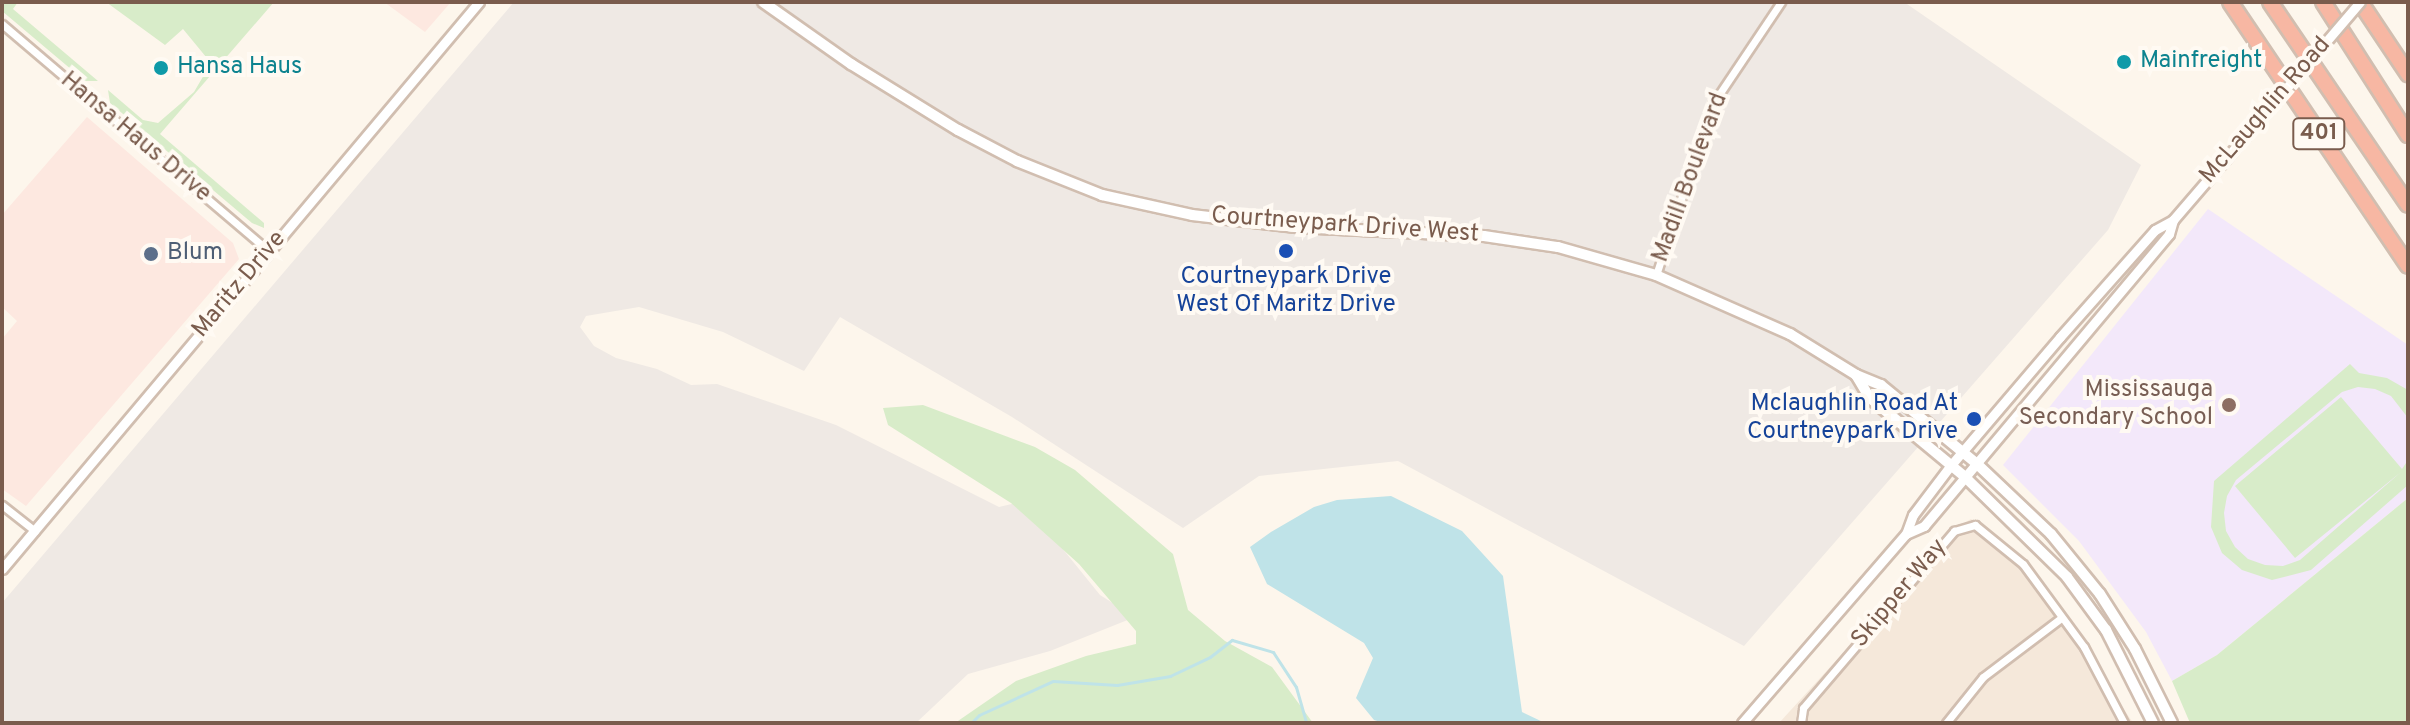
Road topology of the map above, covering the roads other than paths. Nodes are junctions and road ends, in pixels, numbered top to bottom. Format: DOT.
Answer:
graph roads {
  1 [pos="479,2"];
  2 [pos="763,2"];
  3 [pos="1781,2"];
  4 [pos="2230,2"];
  5 [pos="2270,2"];
  6 [pos="2323,2"];
  7 [pos="2360,2"];
  8 [pos="2,24"];
  9 [pos="2408,74"];
  10 [pos="2408,135"];
  11 [pos="2408,205"];
  12 [pos="2173,220"];
  13 [pos="269,251"];
  14 [pos="2408,266"];
  15 [pos="1656,275"];
  16 [pos="1856,375"];
  17 [pos="1962,452"];
  18 [pos="1976,463"];
  19 [pos="1951,465"];
  20 [pos="1965,477"];
  21 [pos="2,505"];
  22 [pos="35,531"];
  23 [pos="1906,534"];
  24 [pos="2,569"];
  25 [pos="2061,618"];
  26 [pos="2162,698"];
  27 [pos="2145,705"];
  28 [pos="1742,723"];
  29 [pos="1801,723"];
  30 [pos="1946,723"];
  31 [pos="2124,723"];
  32 [pos="2153,723"];
  33 [pos="2172,723"];
  1 -- 13 [label="street, Maritz Drive"];
  2 -- 15 [label="main road, Courtneypark Drive West"];
  3 -- 15 [label="street, Madill Boulevard"];
  4 -- 14 [label="highway, 401"];
  5 -- 11 [label="highway, 401"];
  6 -- 10 [label="highway"];
  7 -- 9 [label="highway"];
  7 -- 12 [label="street, McLaughlin Road, bridge"];
  8 -- 13 [label="street, Hansa Haus Drive"];
  12 -- 17 [label="street, McLaughlin Road"];
  12 -- 18 [label="street, McLaughlin Road"];
  13 -- 22 [label="street, Maritz Drive"];
  15 -- 16 [label="main road, Courtneypark Drive West"];
  16 -- 17 [label="main road, Courtneypark Drive West"];
  16 -- 19 [label="main road, Courtneypark Drive West"];
  17 -- 18 [label="main road, Courtneypark Drive West"];
  17 -- 19 [label="street, McLaughlin Road"];
  18 -- 20 [label="street, McLaughlin Road"];
  18 -- 26 [label="main road, Courtneypark Drive West"];
  19 -- 20 [label="main road, Courtneypark Drive West"];
  19 -- 23 [label="street, McLaughlin Road"];
  20 -- 23 [label="street, McLaughlin Road"];
  20 -- 27 [label="main road, Courtneypark Drive West"];
  21 -- 22 [label="street"];
  22 -- 24 [label="street, Maritz Drive"];
  23 -- 28 [label="street, McLaughlin Road"];
  25 -- 29 [label="street, Skipper Way"];
  25 -- 30 [label="street"];
  25 -- 31 [label="street, Skipper Way"];
  26 -- 27 [label="main road"];
  26 -- 33 [label="main road, Courtneypark Drive West"];
  27 -- 32 [label="main road, Courtneypark Drive West"];
}
